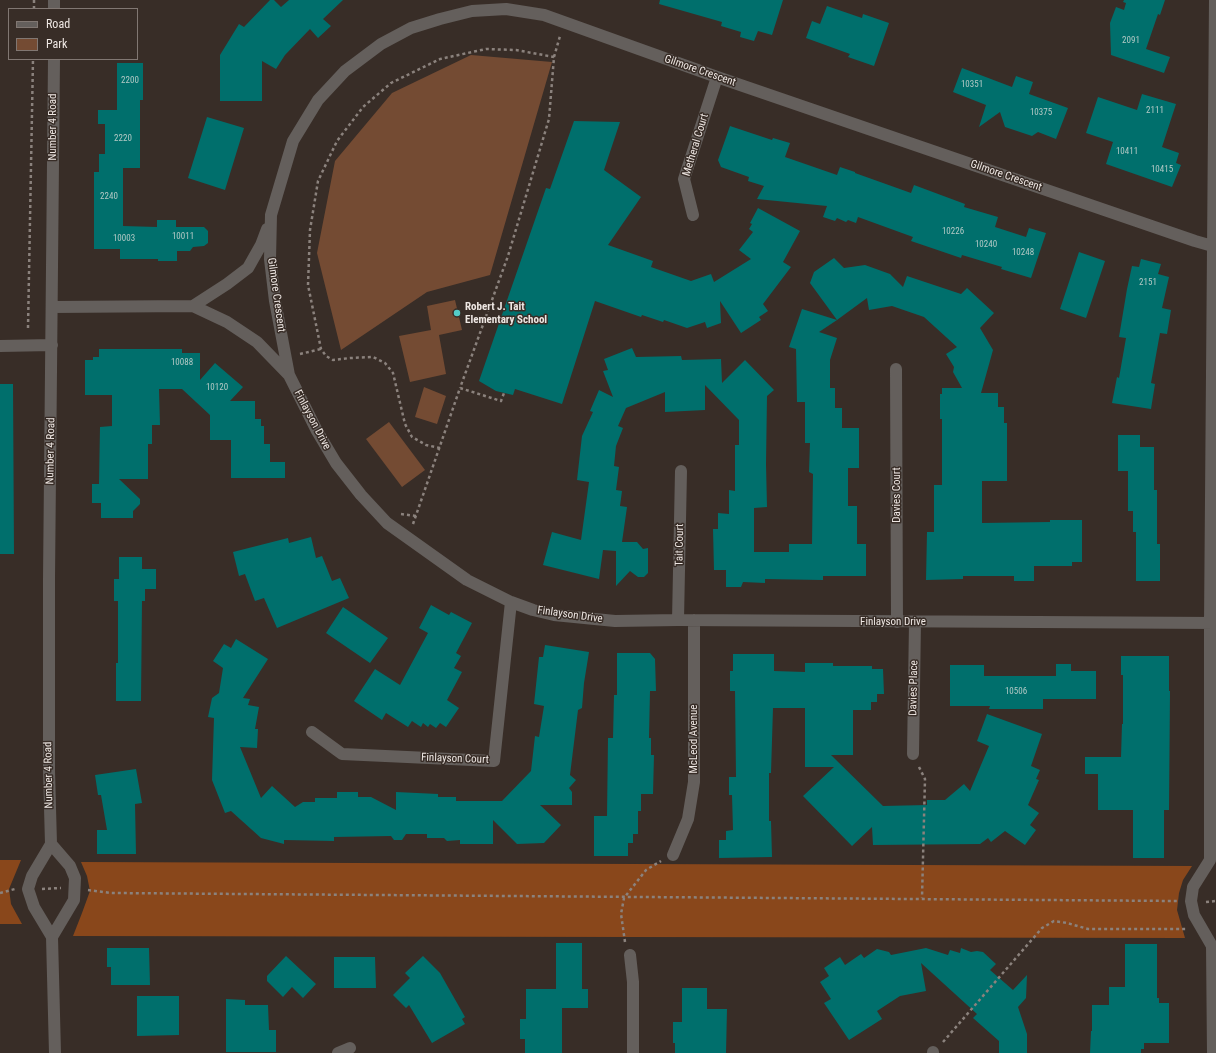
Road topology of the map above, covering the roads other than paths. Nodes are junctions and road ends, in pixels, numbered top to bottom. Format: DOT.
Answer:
graph roads {
  1 [pos="1215,0"];
  2 [pos="472,6"];
  3 [pos="54,60"];
  4 [pos="717,77"];
  5 [pos="271,215"];
  6 [pos="693,215"];
  7 [pos="1214,247"];
  8 [pos="193,306"];
  9 [pos="52,308"];
  10 [pos="52,345"];
  11 [pos="0,346"];
  12 [pos="896,369"];
  13 [pos="289,375"];
  14 [pos="681,471"];
  15 [pos="511,602"];
  16 [pos="678,620"];
  17 [pos="694,620"];
  18 [pos="897,622"];
  19 [pos="915,622"];
  20 [pos="1213,623"];
  21 [pos="312,732"];
  22 [pos="913,754"];
  23 [pos="51,844"];
  24 [pos="673,855"];
  25 [pos="1213,864"];
  26 [pos="52,937"];
  27 [pos="1214,942"];
  28 [pos="630,955"];
  29 [pos="350,1048"];
  30 [pos="55,1053"];
  31 [pos="338,1053"];
  32 [pos="633,1053"];
  33 [pos="1213,1053"];
  1 -- 7 [label="street"];
  2 -- 4 [label="street, Gilmore Crescent"];
  2 -- 5 [label="street, Gilmore Crescent"];
  3 -- 9 [label="street, Number 4 Road"];
  4 -- 6 [label="street, Metheral Court"];
  4 -- 7 [label="street, Gilmore Crescent"];
  5 -- 8 [label="street, Gilmore Crescent"];
  5 -- 13 [label="street, Gilmore Crescent"];
  7 -- 20 [label="street"];
  8 -- 9 [label="street, Finlayson Drive"];
  8 -- 13 [label="street, Finlayson Drive"];
  9 -- 10 [label="street, Number 4 Road"];
  10 -- 11 [label="street"];
  10 -- 23 [label="street, Number 4 Road"];
  12 -- 18 [label="street, Davies Court"];
  13 -- 15 [label="street, Finlayson Drive"];
  14 -- 16 [label="street, Tait Court"];
  15 -- 16 [label="street, Finlayson Drive"];
  15 -- 21 [label="street, Finlayson Court"];
  16 -- 17 [label="street, Finlayson Drive"];
  17 -- 18 [label="street, Finlayson Drive"];
  17 -- 24 [label="street, McLeod Avenue"];
  18 -- 19 [label="street, Finlayson Drive"];
  19 -- 20 [label="street, Finlayson Drive"];
  19 -- 22 [label="street, Davies Place"];
  20 -- 25 [label="street"];
  23 -- 26 [label="street"];
  23 -- 26 [label="street"];
  25 -- 27 [label="street"];
  26 -- 30 [label="street"];
  27 -- 33 [label="street"];
  28 -- 32 [label="street"];
  29 -- 31 [label="street"];
}
